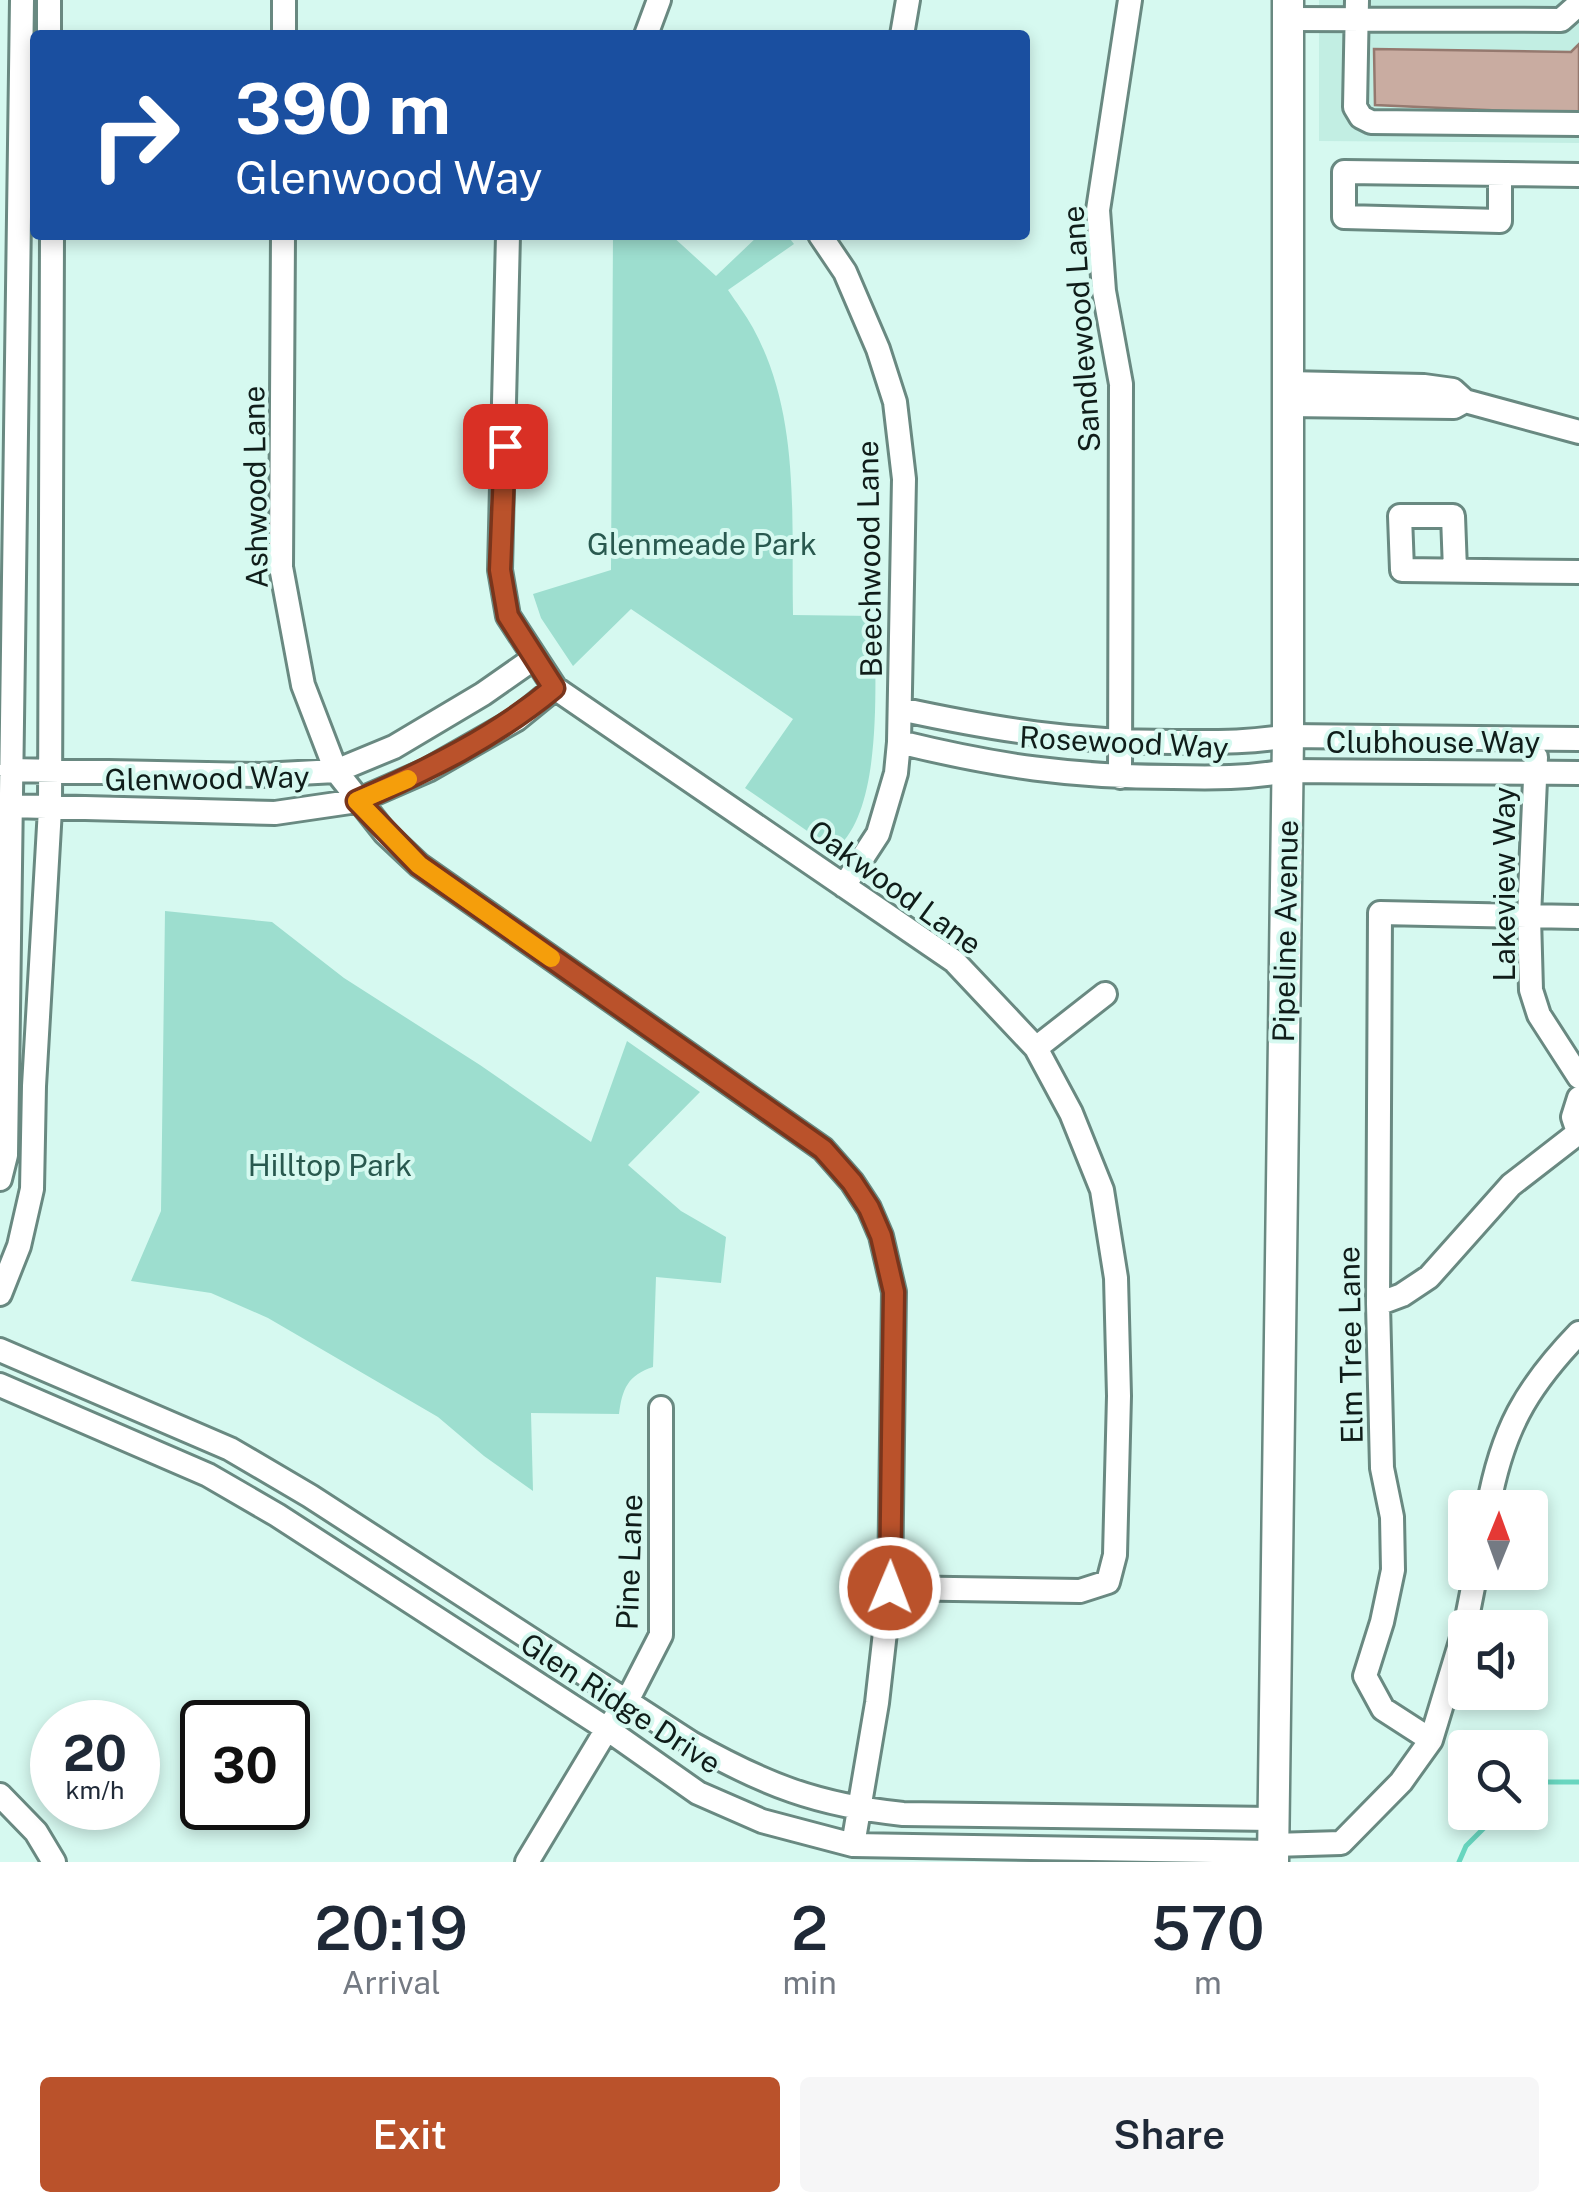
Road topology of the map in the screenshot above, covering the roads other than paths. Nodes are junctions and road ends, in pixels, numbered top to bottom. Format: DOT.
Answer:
graph roads {
  1 [pos="22,0"];
  2 [pos="49,0"];
  3 [pos="284,0"];
  4 [pos="659,0"];
  5 [pos="908,0"];
  6 [pos="1130,0"];
  7 [pos="1579,4"];
  8 [pos="1288,9"];
  9 [pos="1357,10"];
  10 [pos="49,30"];
  11 [pos="284,30"];
  12 [pos="648,30"];
  13 [pos="903,30"];
  14 [pos="1579,124"];
  15 [pos="1500,174"];
  16 [pos="1579,175"];
  17 [pos="52,240"];
  18 [pos="283,240"];
  19 [pos="508,240"];
  20 [pos="823,240"];
  21 [pos="10,302"];
  22 [pos="53,302"];
  23 [pos="1287,394"];
  24 [pos="1579,432"];
  25 [pos="1455,570"];
  26 [pos="1579,572"];
  27 [pos="534,659"];
  28 [pos="554,688"];
  29 [pos="900,708"];
  30 [pos="1288,736"];
  31 [pos="1536,738"];
  32 [pos="1579,739"];
  33 [pos="900,742"];
  34 [pos="1120,742"];
  35 [pos="10,770"];
  36 [pos="336,771"];
  37 [pos="1287,771"];
  38 [pos="48,772"];
  39 [pos="1535,772"];
  40 [pos="1579,773"];
  41 [pos="1120,777"];
  42 [pos="357,801"];
  43 [pos="9,806"];
  44 [pos="50,809"];
  45 [pos="844,886"];
  46 [pos="1530,917"];
  47 [pos="1579,917"];
  48 [pos="1106,994"];
  49 [pos="1036,1048"];
  50 [pos="1579,1077"];
  51 [pos="1579,1098"];
  52 [pos="1578,1134"];
  53 [pos="0,1178"];
  54 [pos="0,1294"];
  55 [pos="1378,1304"];
  56 [pos="1579,1332"];
  57 [pos="0,1350"];
  58 [pos="0,1385"];
  59 [pos="661,1408"];
  60 [pos="1491,1490"];
  61 [pos="890,1588"];
  62 [pos="1448,1682"];
  63 [pos="626,1703"];
  64 [pos="606,1729"];
  65 [pos="1430,1740"];
  66 [pos="0,1795"];
  67 [pos="860,1810"];
  68 [pos="1274,1844"];
  69 [pos="852,1845"];
  70 [pos="54,1862"];
  71 [pos="527,1862"];
  1 -- 21 [label="street"];
  2 -- 10 [label="street"];
  3 -- 11 [label="street"];
  4 -- 12 [label="street"];
  5 -- 13 [label="street"];
  6 -- 34 [label="street, Sandlewood Lane"];
  7 -- 9 [label="street"];
  8 -- 9 [label="street"];
  8 -- 23 [label="main road, Pipeline Avenue"];
  9 -- 14 [label="street"];
  15 -- 15 [label="street"];
  15 -- 16 [label="street"];
  17 -- 22 [label="street"];
  18 -- 36 [label="street, Ashwood Lane"];
  19 -- 27 [label="street, Oakwood Lane"];
  20 -- 29 [label="street, Beechwood Lane"];
  21 -- 22 [label="street"];
  21 -- 35 [label="street"];
  22 -- 38 [label="street"];
  23 -- 24 [label="street"];
  23 -- 30 [label="main road, Pipeline Avenue"];
  25 -- 26 [label="street"];
  27 -- 28 [label="street, Oakwood Lane"];
  27 -- 36 [label="street, Glenwood Way"];
  28 -- 42 [label="street, Glenwood Way"];
  28 -- 45 [label="street, Oakwood Lane"];
  29 -- 33 [label="street, Beechwood Lane"];
  29 -- 34 [label="street, Rosewood Way"];
  30 -- 31 [label="street, Clubhouse Way"];
  30 -- 34 [label="street, Rosewood Way"];
  30 -- 37 [label="main road, Pipeline Avenue"];
  31 -- 32 [label="street, Clubhouse Way"];
  31 -- 39 [label="street, Lakeview Way"];
  33 -- 41 [label="street, Rosewood Way"];
  33 -- 45 [label="street, Beechwood Lane"];
  34 -- 41 [label="street, Sandlewood Lane"];
  35 -- 38 [label="street, Glenwood Way"];
  35 -- 43 [label="street"];
  36 -- 38 [label="street, Glenwood Way"];
  36 -- 42 [label="street, Ashwood Lane"];
  37 -- 39 [label="street, Clubhouse Way"];
  37 -- 41 [label="street, Rosewood Way"];
  37 -- 68 [label="main road, Pipeline Avenue"];
  38 -- 44 [label="street"];
  39 -- 40 [label="street, Clubhouse Way"];
  39 -- 46 [label="street, Lakeview Way"];
  42 -- 44 [label="street, Glenwood Way"];
  42 -- 61 [label="street, Ashwood Lane"];
  43 -- 44 [label="street, Glenwood Way"];
  43 -- 53 [label="street"];
  44 -- 54 [label="street"];
  45 -- 49 [label="street, Oakwood Lane"];
  46 -- 47 [label="street"];
  46 -- 50 [label="street, Lakeview Way"];
  46 -- 55 [label="street, Elm Tree Lane"];
  48 -- 49 [label="street"];
  49 -- 61 [label="street, Oakwood Lane"];
  51 -- 52 [label="street"];
  52 -- 55 [label="street"];
  55 -- 65 [label="street, Elm Tree Lane"];
  56 -- 60 [label="street"];
  57 -- 63 [label="street, Glen Ridge Drive"];
  58 -- 64 [label="street, Glen Ridge Drive"];
  59 -- 63 [label="street, Pine Lane"];
  61 -- 67 [label="street, Ashwood Lane"];
  62 -- 65 [label="street"];
  63 -- 64 [label="street, Pine Lane"];
  63 -- 67 [label="street, Glen Ridge Drive"];
  64 -- 69 [label="street, Glen Ridge Drive"];
  64 -- 71 [label="street, Pine Lane"];
  65 -- 68 [label="street"];
  66 -- 70 [label="street"];
  67 -- 68 [label="street, Glen Ridge Drive"];
  67 -- 69 [label="street, Ashwood Lane"];
  68 -- 69 [label="street, Glen Ridge Drive"];
}
